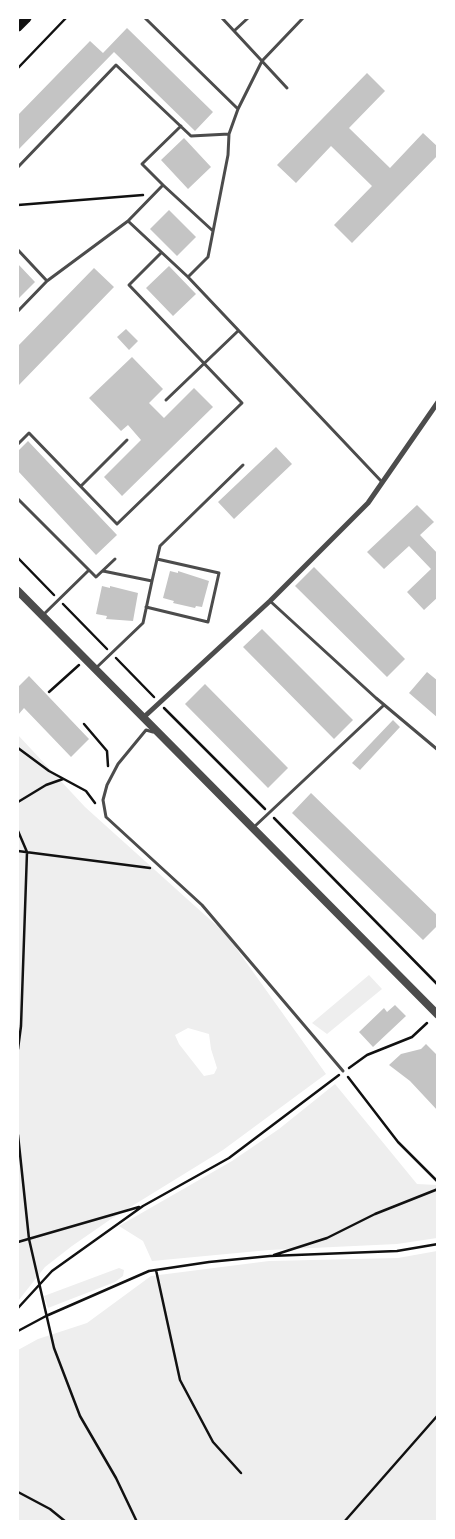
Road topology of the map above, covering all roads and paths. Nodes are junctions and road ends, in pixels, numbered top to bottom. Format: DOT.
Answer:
graph roads {
  1 [pos="27,18"];
  2 [pos="66,18"];
  3 [pos="145,18"];
  4 [pos="222,18"];
  5 [pos="248,18"];
  6 [pos="303,18"];
  7 [pos="18,27"];
  8 [pos="234,31"];
  9 [pos="262,61"];
  10 [pos="18,68"];
  11 [pos="287,88"];
  12 [pos="238,109"];
  13 [pos="181,126"];
  14 [pos="229,134"];
  15 [pos="18,167"];
  16 [pos="164,185"];
  17 [pos="155,194"];
  18 [pos="18,205"];
  19 [pos="128,221"];
  20 [pos="213,231"];
  21 [pos="18,250"];
  22 [pos="161,253"];
  23 [pos="188,277"];
  24 [pos="47,281"];
  25 [pos="18,311"];
  26 [pos="238,331"];
  27 [pos="204,363"];
  28 [pos="166,400"];
  29 [pos="438,402"];
  30 [pos="127,440"];
  31 [pos="18,444"];
  32 [pos="243,465"];
  33 [pos="382,482"];
  34 [pos="81,486"];
  35 [pos="18,499"];
  36 [pos="18,558"];
  37 [pos="115,559"];
  38 [pos="157,559"];
  39 [pos="89,570"];
  40 [pos="103,570"];
  41 [pos="152,581"];
  42 [pos="18,591"];
  43 [pos="58,599"];
  44 [pos="270,601"];
  45 [pos="146,608"];
  46 [pos="42,616"];
  47 [pos="111,653"];
  48 [pos="86,659"];
  49 [pos="95,668"];
  50 [pos="49,692"];
  51 [pos="159,703"];
  52 [pos="384,705"];
  53 [pos="144,716"];
  54 [pos="84,724"];
  55 [pos="18,748"];
  56 [pos="438,750"];
  57 [pos="201,774"];
  58 [pos="64,779"];
  59 [pos="107,785"];
  60 [pos="18,802"];
  61 [pos="268,813"];
  62 [pos="106,817"];
  63 [pos="254,827"];
  64 [pos="18,831"];
  65 [pos="18,851"];
  66 [pos="27,852"];
  67 [pos="163,870"];
  68 [pos="438,985"];
  69 [pos="438,1015"];
  70 [pos="427,1023"];
  71 [pos="18,1049"];
  72 [pos="343,1072"];
  73 [pos="18,1135"];
  74 [pos="438,1182"];
  75 [pos="438,1189"];
  76 [pos="143,1206"];
  77 [pos="29,1239"];
  78 [pos="18,1242"];
  79 [pos="438,1244"];
  80 [pos="270,1256"];
  81 [pos="156,1270"];
  82 [pos="39,1285"];
  83 [pos="18,1308"];
  84 [pos="46,1316"];
  85 [pos="18,1332"];
  86 [pos="438,1415"];
  87 [pos="240,1473"];
  88 [pos="18,1492"];
  89 [pos="66,1522"];
  90 [pos="138,1522"];
  91 [pos="344,1522"];
  1 -- 7 [label="main road"];
  2 -- 10 [label="path"];
  3 -- 12 [label="lane"];
  4 -- 8 [label="lane"];
  5 -- 8 [label="lane"];
  6 -- 9 [label="lane"];
  8 -- 9 [label="lane"];
  9 -- 11 [label="lane"];
  9 -- 12 [label="lane"];
  12 -- 14 [label="lane"];
  13 -- 14 [label="lane"];
  13 -- 15 [label="lane"];
  13 -- 16 [label="lane"];
  14 -- 20 [label="lane"];
  16 -- 17 [label="lane"];
  16 -- 20 [label="lane"];
  17 -- 18 [label="path"];
  17 -- 19 [label="lane"];
  19 -- 22 [label="lane"];
  19 -- 24 [label="lane"];
  20 -- 23 [label="lane"];
  21 -- 24 [label="lane"];
  22 -- 23 [label="lane"];
  22 -- 27 [label="lane"];
  23 -- 26 [label="lane"];
  24 -- 25 [label="lane"];
  26 -- 27 [label="lane"];
  26 -- 33 [label="lane"];
  27 -- 28 [label="lane"];
  27 -- 34 [label="lane"];
  29 -- 33 [label="street"];
  30 -- 34 [label="lane"];
  31 -- 34 [label="lane"];
  32 -- 38 [label="lane"];
  33 -- 44 [label="street"];
  35 -- 39 [label="lane"];
  36 -- 43 [label="path"];
  37 -- 40 [label="lane"];
  38 -- 41 [label="lane"];
  38 -- 45 [label="lane"];
  39 -- 40 [label="lane"];
  39 -- 43 [label="lane"];
  40 -- 41 [label="lane"];
  41 -- 45 [label="lane"];
  42 -- 46 [label="street"];
  43 -- 46 [label="lane"];
  43 -- 47 [label="path"];
  44 -- 51 [label="street"];
  44 -- 52 [label="lane"];
  45 -- 47 [label="lane"];
  46 -- 48 [label="street"];
  47 -- 49 [label="lane"];
  47 -- 51 [label="path"];
  48 -- 49 [label="street"];
  48 -- 50 [label="path"];
  49 -- 53 [label="street"];
  51 -- 53 [label="street"];
  51 -- 61 [label="path"];
  52 -- 56 [label="lane"];
  52 -- 61 [label="lane"];
  53 -- 57 [label="street"];
  54 -- 59 [label="path"];
  55 -- 58 [label="path"];
  57 -- 59 [label="lane"];
  57 -- 63 [label="street"];
  58 -- 60 [label="path"];
  58 -- 62 [label="path"];
  59 -- 62 [label="lane"];
  61 -- 63 [label="lane"];
  61 -- 68 [label="path"];
  62 -- 67 [label="lane"];
  63 -- 69 [label="street"];
  64 -- 66 [label="path"];
  65 -- 66 [label="path"];
  66 -- 67 [label="path"];
  66 -- 71 [label="path"];
  67 -- 72 [label="lane"];
  70 -- 72 [label="path"];
  72 -- 74 [label="path"];
  72 -- 76 [label="path"];
  73 -- 77 [label="path"];
  75 -- 80 [label="path"];
  76 -- 77 [label="path"];
  76 -- 82 [label="path"];
  77 -- 78 [label="path"];
  77 -- 82 [label="path"];
  79 -- 80 [label="path"];
  80 -- 81 [label="path"];
  81 -- 84 [label="path"];
  81 -- 87 [label="path"];
  82 -- 83 [label="path"];
  82 -- 84 [label="path"];
  84 -- 85 [label="path"];
  84 -- 90 [label="path"];
  86 -- 91 [label="path"];
  88 -- 89 [label="path"];
}
